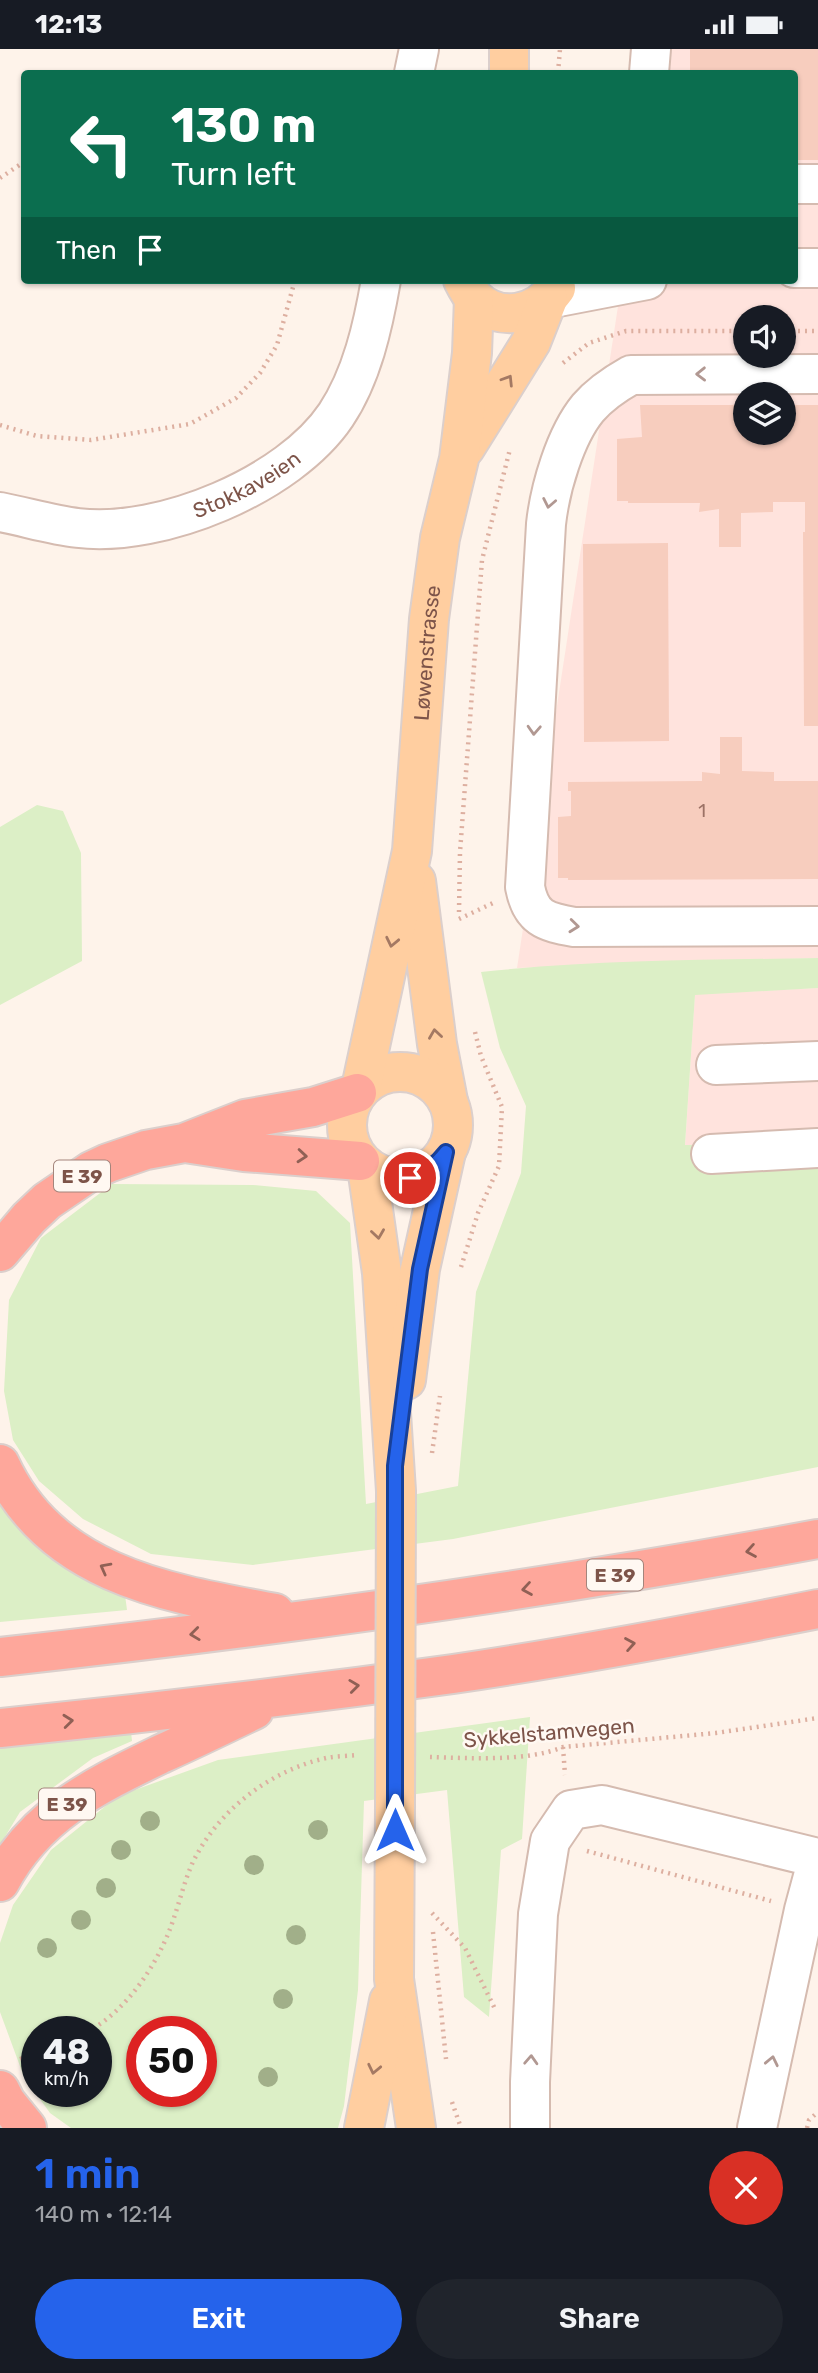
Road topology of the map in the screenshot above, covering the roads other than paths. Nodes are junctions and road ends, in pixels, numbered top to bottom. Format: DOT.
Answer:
graph roads {
  1 [pos="419,49"];
  2 [pos="651,49"];
  3 [pos="415,70"];
  4 [pos="649,70"];
  5 [pos="798,184"];
  6 [pos="818,184"];
  7 [pos="798,268"];
  8 [pos="818,268"];
  9 [pos="381,284"];
  10 [pos="610,284"];
  11 [pos="468,289"];
  12 [pos="554,290"];
  13 [pos="818,374"];
  14 [pos="459,459"];
  15 [pos="0,512"];
  16 [pos="412,851"];
  17 [pos="818,926"];
  18 [pos="818,1061"];
  19 [pos="716,1065"];
  20 [pos="359,1091"];
  21 [pos="448,1101"];
  22 [pos="184,1143"];
  23 [pos="818,1148"];
  24 [pos="446,1152"];
  25 [pos="711,1154"];
  26 [pos="363,1164"];
  27 [pos="1,1254"];
  28 [pos="0,1464"];
  29 [pos="407,1474"];
  30 [pos="818,1539"];
  31 [pos="818,1609"];
  32 [pos="311,1620"];
  33 [pos="0,1657"];
  34 [pos="286,1695"];
  35 [pos="0,1728"];
  36 [pos="818,1858"];
  37 [pos="0,1882"];
  38 [pos="811,1915"];
  39 [pos="394,1979"];
  40 [pos="10,2074"];
  41 [pos="27,2128"];
  42 [pos="364,2128"];
  43 [pos="416,2128"];
  44 [pos="530,2128"];
  45 [pos="757,2128"];
  1 -- 3 [label="street"];
  2 -- 4 [label="street"];
  5 -- 6 [label="street"];
  7 -- 8 [label="street"];
  9 -- 15 [label="street, Stokkaveien"];
  10 -- 12 [label="street"];
  11 -- 12 [label="main road"];
  11 -- 14 [label="main road, Løwenstrasse"];
  14 -- 12 [label="main road, Løwenstrasse, one-way"];
  13 -- 17 [label="street, one-way"];
  14 -- 16 [label="main road, Løwenstrasse"];
  16 -- 20 [label="main road, Løwenstrasse, one-way"];
  21 -- 16 [label="main road, Løwenstrasse, one-way"];
  18 -- 19 [label="street"];
  20 -- 21 [label="main road"];
  20 -- 22 [label="highway, E 39"];
  20 -- 26 [label="main road"];
  21 -- 24 [label="main road"];
  22 -- 26 [label="highway, E 39, one-way"];
  22 -- 27 [label="highway, E 39"];
  23 -- 25 [label="street"];
  24 -- 26 [label="main road"];
  24 -- 29 [label="main road"];
  26 -- 29 [label="main road, one-way"];
  32 -- 28 [label="highway, E 39, one-way"];
  29 -- 39 [label="main road, bridge"];
  30 -- 32 [label="highway, E 39, one-way"];
  34 -- 31 [label="highway, E 39, one-way"];
  32 -- 33 [label="highway, E 39, one-way"];
  35 -- 34 [label="highway, E 39, one-way"];
  34 -- 37 [label="highway, E 39"];
  36 -- 38 [label="street"];
  44 -- 36 [label="street, one-way"];
  45 -- 38 [label="street, one-way"];
  39 -- 42 [label="main road, one-way"];
  39 -- 43 [label="main road"];
  40 -- 41 [label="highway"];
}
